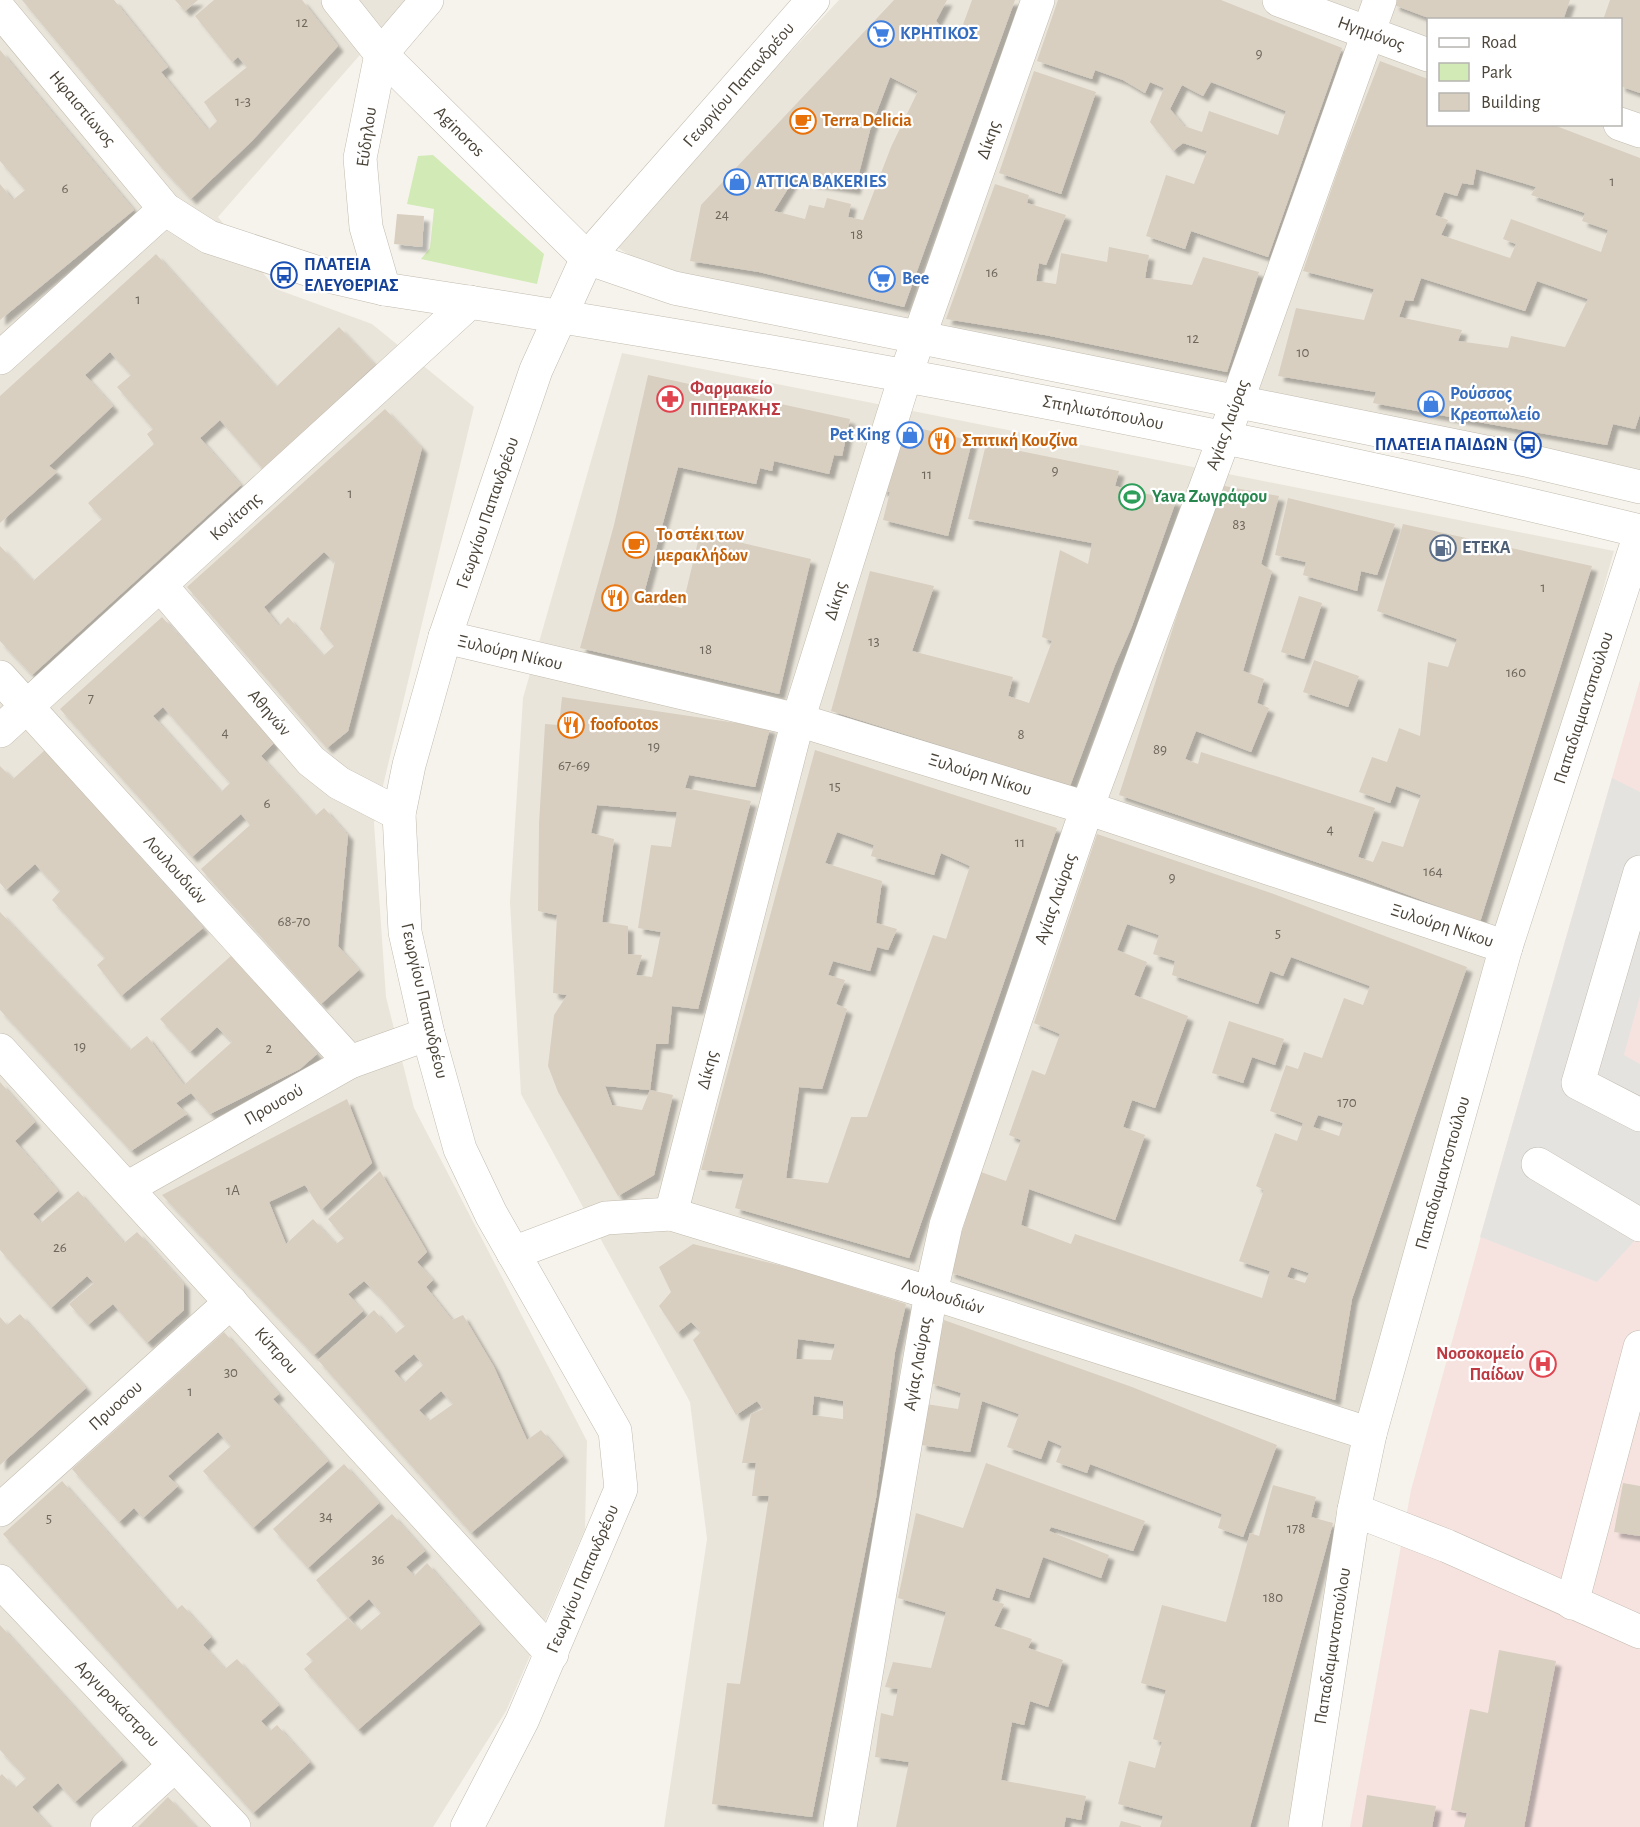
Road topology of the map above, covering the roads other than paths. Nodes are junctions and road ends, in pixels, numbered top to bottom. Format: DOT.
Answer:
graph roads {
  1 [pos="338,0"];
  2 [pos="427,0"];
  3 [pos="813,0"];
  4 [pos="1038,0"];
  5 [pos="1279,0"];
  6 [pos="1380,0"];
  7 [pos="0,10"];
  8 [pos="1367,33"];
  9 [pos="381,54"];
  10 [pos="1427,55"];
  11 [pos="1622,125"];
  12 [pos="1640,131"];
  13 [pos="165,209"];
  14 [pos="587,258"];
  15 [pos="384,289"];
  16 [pos="470,302"];
  17 [pos="561,316"];
  18 [pos="919,337"];
  19 [pos="0,358"];
  20 [pos="906,374"];
  21 [pos="1237,402"];
  22 [pos="1224,438"];
  23 [pos="1640,487"];
  24 [pos="1640,533"];
  25 [pos="160,586"];
  26 [pos="445,637"];
  27 [pos="0,677"];
  28 [pos="27,707"];
  29 [pos="798,720"];
  30 [pos="0,731"];
  31 [pos="1087,808"];
  32 [pos="399,814"];
  33 [pos="1640,872"];
  34 [pos="1506,948"];
  35 [pos="428,1034"];
  36 [pos="0,1050"];
  37 [pos="350,1062"];
  38 [pos="1640,1115"];
  39 [pos="1538,1164"];
  40 [pos="127,1188"];
  41 [pos="671,1214"];
  42 [pos="1640,1225"];
  43 [pos="513,1253"];
  44 [pos="931,1293"];
  45 [pos="231,1302"];
  46 [pos="1640,1347"];
  47 [pos="1370,1434"];
  48 [pos="0,1510"];
  49 [pos="1354,1510"];
  50 [pos="0,1581"];
  51 [pos="1572,1603"];
  52 [pos="1640,1632"];
  53 [pos="552,1654"];
  54 [pos="175,1765"];
  55 [pos="107,1827"];
  56 [pos="234,1827"];
  57 [pos="467,1827"];
  58 [pos="840,1827"];
  59 [pos="1305,1827"];
  1 -- 9 [label="street, Aginoros"];
  2 -- 9 [label="street, Εύδηλου"];
  3 -- 14 [label="street, Γεωργίου Παπανδρέου"];
  4 -- 18 [label="street, Δίκης"];
  5 -- 8 [label="street, Ηγημόνος"];
  6 -- 8 [label="street, Αγίας Λαύρας"];
  7 -- 13 [label="street, Ηφαιστίωνος"];
  8 -- 10 [label="street, Ηγημόνος"];
  8 -- 21 [label="street, Αγίας Λαύρας"];
  9 -- 14 [label="street, Aginoros"];
  9 -- 15 [label="street, Εύδηλου"];
  11 -- 12 [label="street"];
  13 -- 15 [label="street, Ηφαιστίωνος"];
  13 -- 19 [label="street"];
  14 -- 17 [label="street, Γεωργίου Παπανδρέου"];
  14 -- 18 [label="street, Σπηλιωτόπουλου"];
  15 -- 16 [label="street, Σπηλιωτόπουλου"];
  16 -- 17 [label="street, Σπηλιωτόπουλου"];
  16 -- 25 [label="street, Κονίτσης"];
  17 -- 20 [label="street, Σπηλιωτόπουλου"];
  17 -- 26 [label="street, Γεωργίου Παπανδρέου"];
  18 -- 20 [label="street, Δίκης"];
  18 -- 21 [label="street, Σπηλιωτόπουλου"];
  20 -- 22 [label="street, Σπηλιωτόπουλου"];
  20 -- 29 [label="street, Δίκης"];
  21 -- 22 [label="street, Αγίας Λαύρας"];
  21 -- 23 [label="street, Σπηλιωτόπουλου"];
  22 -- 24 [label="street, Σπηλιωτόπουλου"];
  22 -- 31 [label="street, Αγίας Λαύρας"];
  24 -- 34 [label="street, Παπαδιαμαντοπούλου"];
  25 -- 28 [label="street, Κονίτσης"];
  25 -- 32 [label="street, Αθηνών"];
  26 -- 29 [label="street, Ξυλούρη Νίκου"];
  26 -- 32 [label="street, Γεωργίου Παπανδρέου"];
  27 -- 28 [label="street, Λουλουδιών"];
  28 -- 30 [label="street, Κονίτσης"];
  28 -- 37 [label="street, Λουλουδιών"];
  29 -- 31 [label="street, Ξυλούρη Νίκου"];
  29 -- 41 [label="street, Δίκης"];
  31 -- 34 [label="street, Ξυλούρη Νίκου"];
  31 -- 44 [label="street, Αγίας Λαύρας"];
  32 -- 35 [label="street, Γεωργίου Παπανδρέου"];
  33 -- 38 [label="street"];
  34 -- 47 [label="street, Παπαδιαμαντοπούλου"];
  35 -- 37 [label="street, Προυσού"];
  35 -- 43 [label="street, Γεωργίου Παπανδρέου"];
  36 -- 40 [label="street, Κύπρου"];
  37 -- 40 [label="street, Προυσού"];
  39 -- 42 [label="street"];
  40 -- 45 [label="street, Κύπρου"];
  41 -- 43 [label="street, Λουλουδιών"];
  41 -- 44 [label="street, Λουλουδιών"];
  43 -- 53 [label="street, Γεωργίου Παπανδρέου"];
  44 -- 47 [label="street, Λουλουδιών"];
  44 -- 58 [label="street, Αγίας Λαύρας"];
  45 -- 48 [label="street, Πρυοσου"];
  45 -- 53 [label="street, Κύπρου"];
  46 -- 51 [label="street"];
  47 -- 49 [label="street, Παπαδιαμαντοπούλου"];
  49 -- 51 [label="street"];
  49 -- 59 [label="street, Παπαδιαμαντοπούλου"];
  50 -- 54 [label="street, Αργυροκάστρου"];
  51 -- 52 [label="street"];
  53 -- 57 [label="street, Γεωργίου Παπανδρέου"];
  54 -- 55 [label="street"];
  54 -- 56 [label="street, Αργυροκάστρου"];
}
